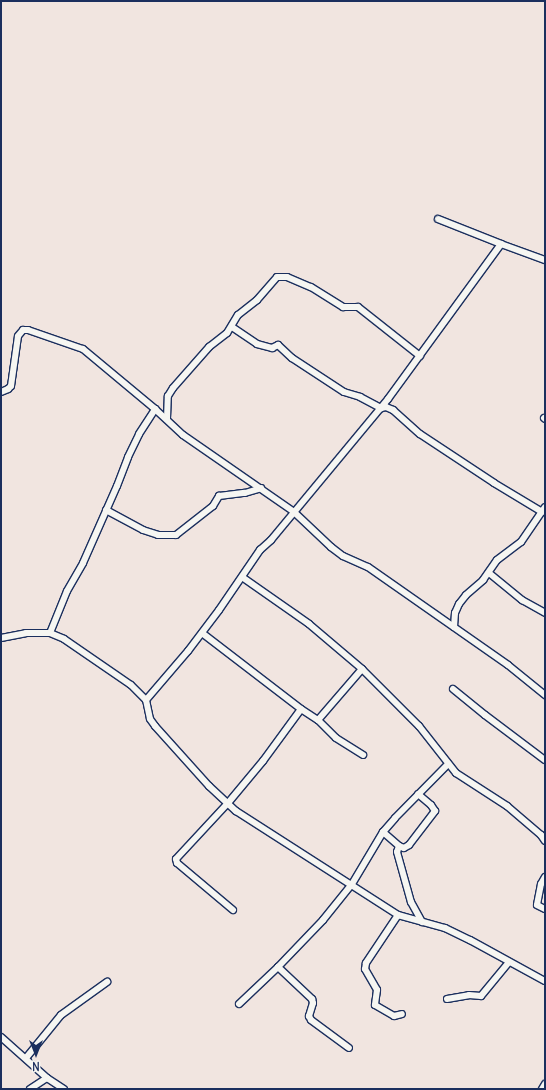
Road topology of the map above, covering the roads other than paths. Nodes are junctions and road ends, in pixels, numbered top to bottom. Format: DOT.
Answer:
graph roads {
  1 [pos="438,219"];
  2 [pos="501,244"];
  3 [pos="545,260"];
  4 [pos="232,327"];
  5 [pos="420,356"];
  6 [pos="1,392"];
  7 [pos="381,408"];
  8 [pos="155,409"];
  9 [pos="167,420"];
  10 [pos="261,488"];
  11 [pos="106,510"];
  12 [pos="543,510"];
  13 [pos="294,512"];
  14 [pos="489,573"];
  15 [pos="242,577"];
  16 [pos="545,613"];
  17 [pos="454,627"];
  18 [pos="50,633"];
  19 [pos="202,633"];
  20 [pos="1,638"];
  21 [pos="362,670"];
  22 [pos="454,689"];
  23 [pos="545,696"];
  24 [pos="146,700"];
  25 [pos="301,709"];
  26 [pos="318,720"];
  27 [pos="364,755"];
  28 [pos="545,760"];
  29 [pos="448,764"];
  30 [pos="418,794"];
  31 [pos="228,803"];
  32 [pos="545,829"];
  33 [pos="384,832"];
  34 [pos="542,835"];
  35 [pos="545,841"];
  36 [pos="399,846"];
  37 [pos="545,877"];
  38 [pos="352,884"];
  39 [pos="545,909"];
  40 [pos="233,910"];
  41 [pos="398,915"];
  42 [pos="422,922"];
  43 [pos="510,962"];
  44 [pos="278,967"];
  45 [pos="545,981"];
  46 [pos="107,982"];
  47 [pos="446,999"];
  48 [pos="239,1004"];
  49 [pos="402,1014"];
  50 [pos="1,1037"];
  51 [pos="349,1048"];
  52 [pos="26,1058"];
  53 [pos="47,1078"];
  54 [pos="545,1084"];
  55 [pos="30,1089"];
  56 [pos="64,1089"];
  57 [pos="542,1089"];
  1 -- 2 [label="street"];
  2 -- 3 [label="street"];
  2 -- 5 [label="street"];
  4 -- 5 [label="street"];
  4 -- 7 [label="street"];
  4 -- 9 [label="street"];
  5 -- 7 [label="street"];
  6 -- 8 [label="street"];
  7 -- 12 [label="street"];
  7 -- 13 [label="street"];
  8 -- 9 [label="street"];
  8 -- 11 [label="street"];
  9 -- 10 [label="street"];
  10 -- 11 [label="street"];
  10 -- 13 [label="street"];
  11 -- 18 [label="street"];
  12 -- 14 [label="street"];
  13 -- 15 [label="street"];
  13 -- 17 [label="street"];
  14 -- 16 [label="street"];
  14 -- 17 [label="street"];
  15 -- 19 [label="street"];
  15 -- 21 [label="street"];
  17 -- 23 [label="street"];
  18 -- 20 [label="street"];
  18 -- 24 [label="street"];
  19 -- 24 [label="street"];
  19 -- 25 [label="street"];
  21 -- 26 [label="street"];
  21 -- 29 [label="street"];
  22 -- 28 [label="street"];
  24 -- 31 [label="street"];
  25 -- 26 [label="street"];
  25 -- 31 [label="street"];
  26 -- 27 [label="street"];
  29 -- 30 [label="street"];
  29 -- 34 [label="street"];
  30 -- 33 [label="street"];
  30 -- 36 [label="street"];
  31 -- 38 [label="street"];
  31 -- 40 [label="street"];
  32 -- 34 [label="street"];
  33 -- 36 [label="street"];
  33 -- 38 [label="street"];
  34 -- 35 [label="street"];
  36 -- 42 [label="street"];
  37 -- 39 [label="street"];
  38 -- 41 [label="street"];
  38 -- 44 [label="street"];
  41 -- 42 [label="street"];
  41 -- 49 [label="street"];
  42 -- 43 [label="street"];
  43 -- 45 [label="street"];
  43 -- 47 [label="street"];
  44 -- 48 [label="street"];
  44 -- 51 [label="street"];
  46 -- 52 [label="street"];
  50 -- 52 [label="street"];
  52 -- 53 [label="street"];
  53 -- 55 [label="street"];
  53 -- 56 [label="street"];
  54 -- 57 [label="street"];
}
